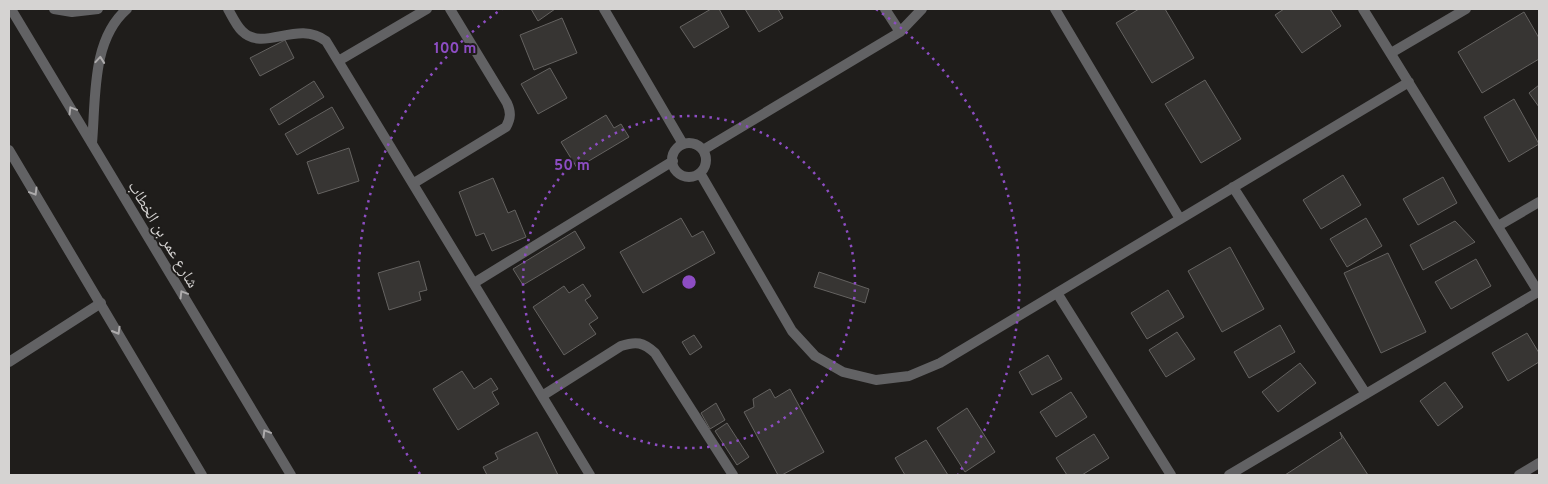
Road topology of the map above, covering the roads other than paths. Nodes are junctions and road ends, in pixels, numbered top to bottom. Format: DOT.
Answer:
graph roads {
  1 [pos="11,9"];
  2 [pos="54,9"];
  3 [pos="98,9"];
  4 [pos="127,9"];
  5 [pos="228,9"];
  6 [pos="427,9"];
  7 [pos="450,9"];
  8 [pos="604,9"];
  9 [pos="885,9"];
  10 [pos="922,9"];
  11 [pos="1055,9"];
  12 [pos="1364,9"];
  13 [pos="1466,9"];
  14 [pos="900,32"];
  15 [pos="1391,53"];
  16 [pos="340,60"];
  17 [pos="1409,82"];
  18 [pos="92,143"];
  19 [pos="683,144"];
  20 [pos="9,150"];
  21 [pos="703,150"];
  22 [pos="672,162"];
  23 [pos="700,173"];
  24 [pos="414,183"];
  25 [pos="1233,187"];
  26 [pos="1539,202"];
  27 [pos="1180,219"];
  28 [pos="1498,226"];
  29 [pos="474,283"];
  30 [pos="1057,293"];
  31 [pos="1539,293"];
  32 [pos="101,304"];
  33 [pos="9,362"];
  34 [pos="1366,394"];
  35 [pos="542,396"];
  36 [pos="1539,463"];
  37 [pos="202,475"];
  38 [pos="291,475"];
  39 [pos="590,475"];
  40 [pos="733,475"];
  41 [pos="1171,475"];
  42 [pos="1229,475"];
  43 [pos="1519,475"];
  18 -- 1 [label="street, شارع عمر بن الخطاب, one-way"];
  2 -- 3 [label="street"];
  18 -- 4 [label="street, one-way"];
  5 -- 16 [label="street"];
  6 -- 16 [label="street"];
  7 -- 24 [label="street"];
  8 -- 19 [label="street"];
  9 -- 14 [label="street"];
  10 -- 14 [label="street"];
  11 -- 27 [label="street"];
  12 -- 15 [label="street"];
  13 -- 15 [label="street"];
  14 -- 21 [label="street"];
  15 -- 17 [label="street"];
  16 -- 24 [label="street"];
  17 -- 25 [label="street"];
  17 -- 28 [label="street"];
  38 -- 18 [label="street, شارع عمر بن الخطاب, one-way"];
  19 -- 21 [label="street"];
  19 -- 22 [label="street"];
  20 -- 32 [label="street, one-way"];
  21 -- 23 [label="street"];
  22 -- 23 [label="street"];
  22 -- 29 [label="street"];
  23 -- 30 [label="street"];
  24 -- 29 [label="street"];
  25 -- 27 [label="street"];
  25 -- 34 [label="street"];
  26 -- 28 [label="street"];
  27 -- 30 [label="street"];
  28 -- 31 [label="street"];
  29 -- 35 [label="street"];
  30 -- 41 [label="street"];
  31 -- 34 [label="street"];
  32 -- 33 [label="street"];
  32 -- 37 [label="street, one-way"];
  34 -- 42 [label="street"];
  35 -- 39 [label="street"];
  35 -- 40 [label="street"];
  36 -- 43 [label="street"];
}
